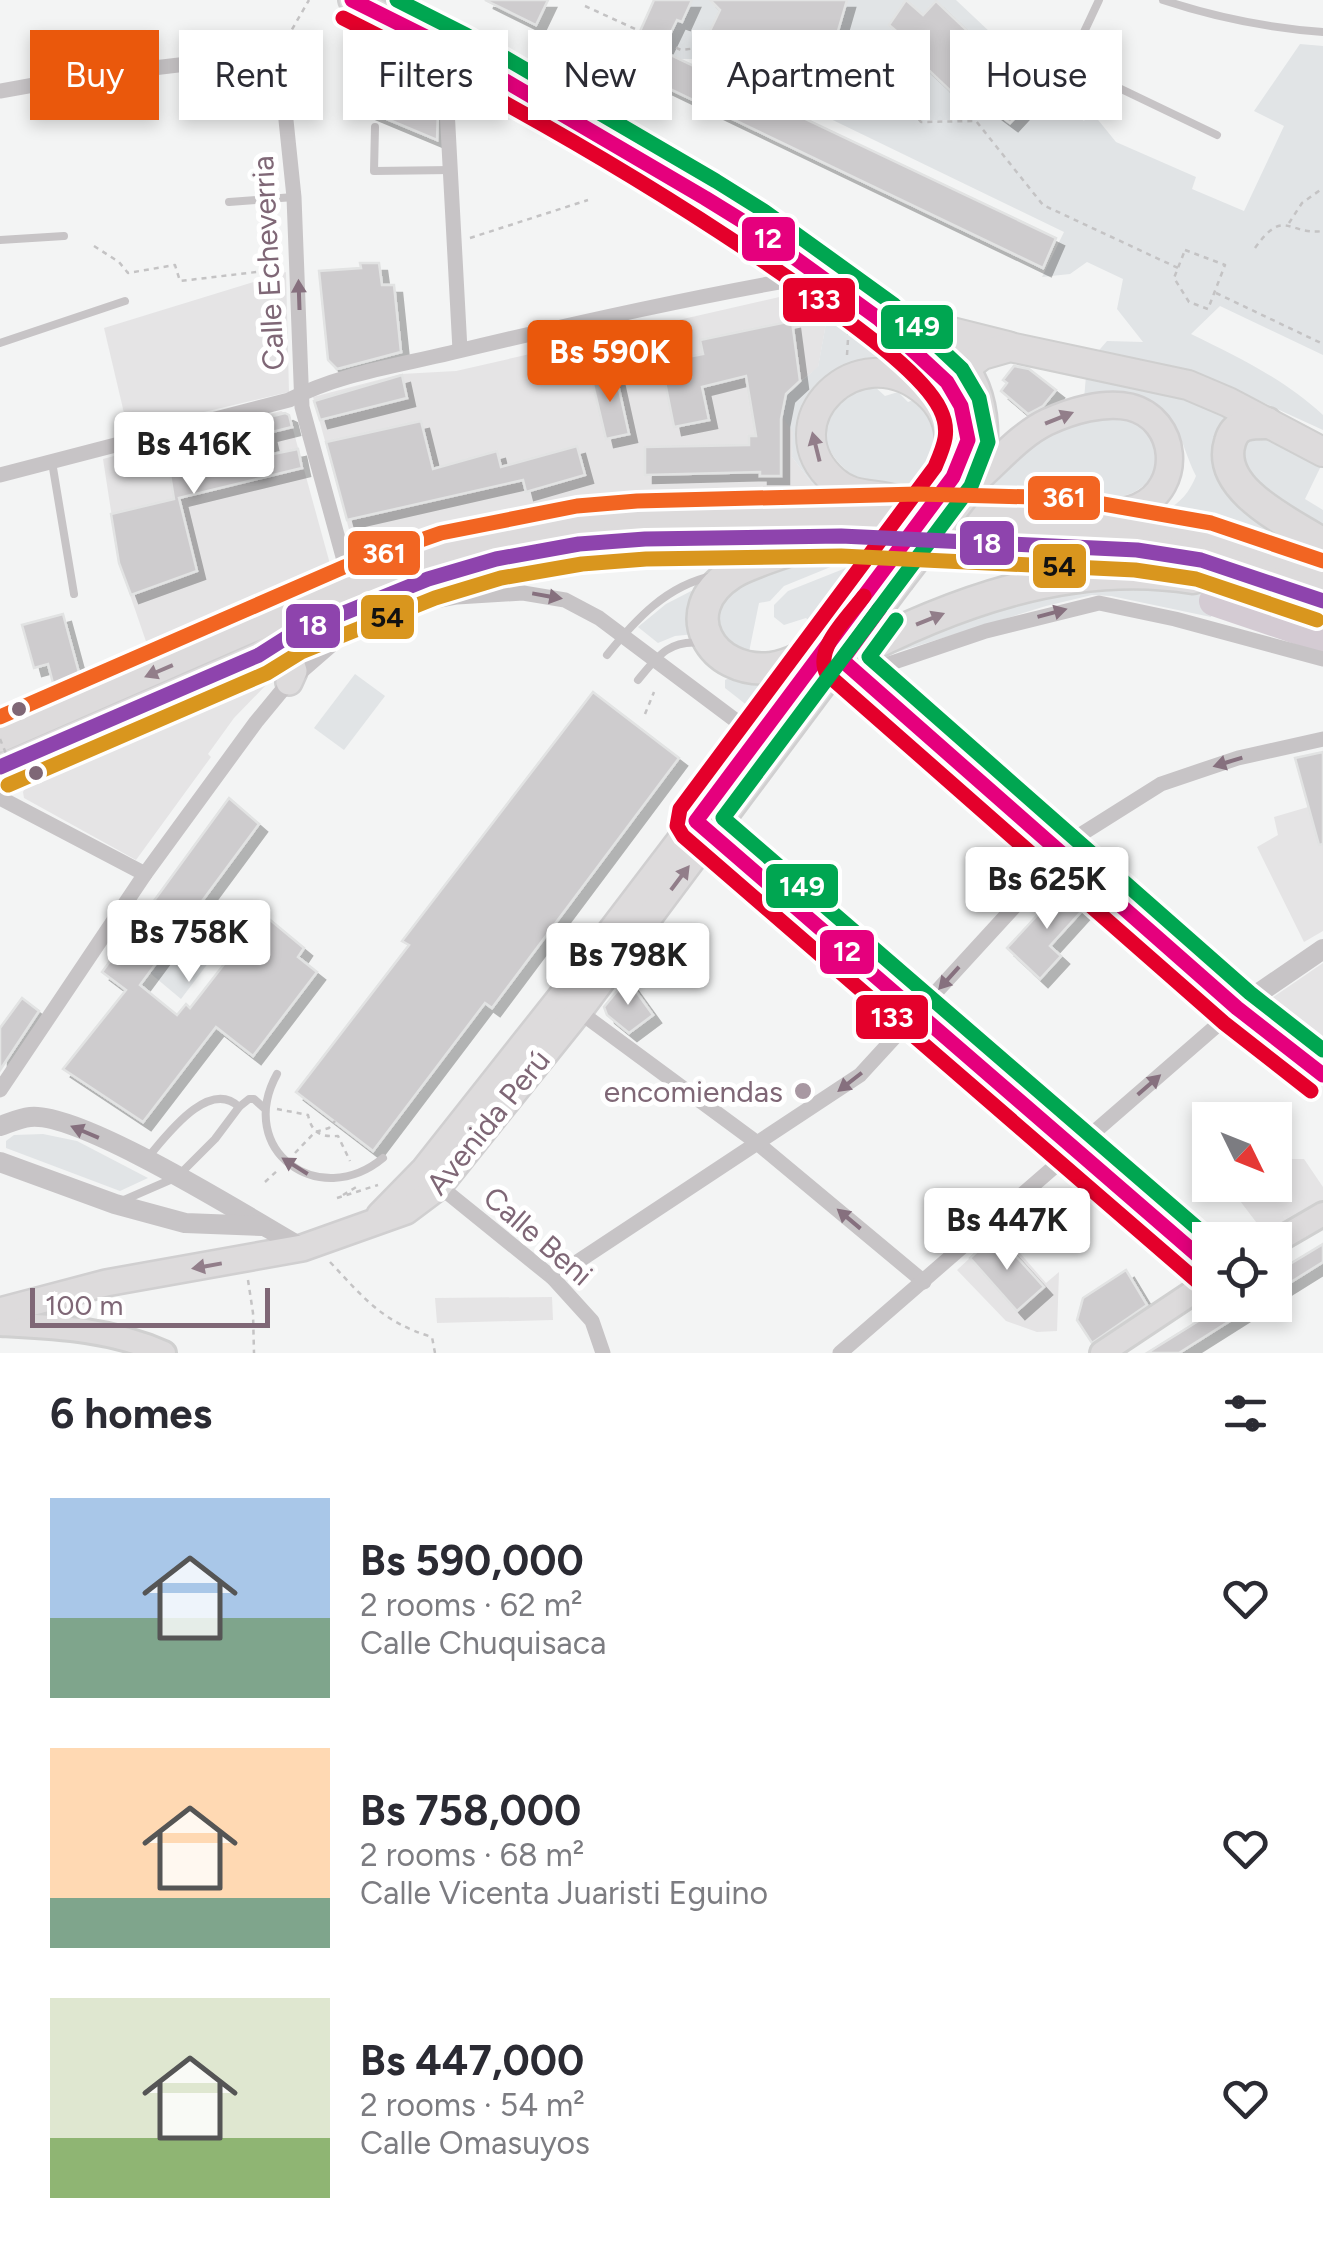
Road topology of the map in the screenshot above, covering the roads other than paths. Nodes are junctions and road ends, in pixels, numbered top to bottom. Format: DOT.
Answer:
graph roads {
  1 [pos="352,0"];
  2 [pos="1099,0"];
  3 [pos="1163,0"];
  4 [pos="1323,32"];
  5 [pos="0,90"];
  6 [pos="448,120"];
  7 [pos="375,127"];
  8 [pos="1217,134"];
  9 [pos="451,170"];
  10 [pos="294,197"];
  11 [pos="230,202"];
  12 [pos="64,236"];
  13 [pos="0,240"];
  14 [pos="822,278"];
  15 [pos="125,301"];
  16 [pos="869,312"];
  17 [pos="0,343"];
  18 [pos="1010,346"];
  19 [pos="460,350"];
  20 [pos="957,374"];
  21 [pos="302,393"];
  22 [pos="1267,423"];
  23 [pos="1323,452"];
  24 [pos="52,462"];
  25 [pos="0,475"];
  26 [pos="963,475"];
  27 [pos="918,514"];
  28 [pos="1068,518"];
  29 [pos="841,536"];
  30 [pos="1323,544"];
  31 [pos="734,572"];
  32 [pos="1323,582"];
  33 [pos="351,586"];
  34 [pos="74,594"];
  35 [pos="1323,601"];
  36 [pos="1323,609"];
  37 [pos="350,629"];
  38 [pos="249,633"];
  39 [pos="622,635"];
  40 [pos="711,645"];
  41 [pos="606,655"];
  42 [pos="844,658"];
  43 [pos="1323,659"];
  44 [pos="654,660"];
  45 [pos="638,680"];
  46 [pos="289,682"];
  47 [pos="0,739"];
  48 [pos="1323,739"];
  49 [pos="768,744"];
  50 [pos="9,774"];
  51 [pos="0,798"];
  52 [pos="704,828"];
  53 [pos="1063,852"];
  54 [pos="145,874"];
  55 [pos="1323,949"];
  56 [pos="570,1005"];
  57 [pos="1237,1008"];
  58 [pos="918,1012"];
  59 [pos="277,1074"];
  60 [pos="1323,1074"];
  61 [pos="0,1090"];
  62 [pos="239,1107"];
  63 [pos="268,1108"];
  64 [pos="0,1126"];
  65 [pos="756,1142"];
  66 [pos="1076,1150"];
  67 [pos="383,1158"];
  68 [pos="145,1159"];
  69 [pos="0,1162"];
  70 [pos="178,1177"];
  71 [pos="431,1179"];
  72 [pos="115,1204"];
  73 [pos="1323,1214"];
  74 [pos="264,1226"];
  75 [pos="1292,1232"];
  76 [pos="302,1248"];
  77 [pos="1192,1250"];
  78 [pos="553,1278"];
  79 [pos="924,1282"];
  80 [pos="1192,1293"];
  81 [pos="0,1311"];
  82 [pos="0,1324"];
  83 [pos="164,1353"];
  84 [pos="604,1353"];
  85 [pos="840,1353"];
  86 [pos="1102,1353"];
  1 -- 14 [label="main road"];
  2 -- 8 [label="lane"];
  3 -- 4 [label="lane"];
  5 -- 10 [label="street, Calle Echeverria"];
  6 -- 9 [label="street"];
  7 -- 9 [label="lane"];
  9 -- 19 [label="street"];
  10 -- 11 [label="lane"];
  21 -- 10 [label="street, Calle Echeverria, one-way"];
  12 -- 13 [label="lane"];
  14 -- 16 [label="main road"];
  14 -- 19 [label="street"];
  15 -- 17 [label="lane"];
  16 -- 18 [label="highway"];
  16 -- 20 [label="main road"];
  18 -- 20 [label="highway"];
  18 -- 22 [label="highway"];
  19 -- 21 [label="street"];
  20 -- 26 [label="highway"];
  21 -- 24 [label="street"];
  21 -- 33 [label="street, Calle Echeverria"];
  22 -- 23 [label="highway"];
  22 -- 30 [label="highway"];
  24 -- 25 [label="street"];
  24 -- 34 [label="lane"];
  27 -- 26 [label="highway, one-way"];
  26 -- 28 [label="main road, one-way"];
  26 -- 42 [label="highway, Avenida Perú, bridge"];
  27 -- 28 [label="main road"];
  27 -- 33 [label="main road"];
  28 -- 32 [label="main road"];
  29 -- 31 [label="highway"];
  29 -- 35 [label="highway"];
  29 -- 38 [label="main road"];
  31 -- 39 [label="lane"];
  31 -- 40 [label="highway"];
  33 -- 38 [label="main road"];
  42 -- 36 [label="highway, one-way"];
  37 -- 38 [label="main road"];
  37 -- 39 [label="street, one-way"];
  37 -- 46 [label="street"];
  38 -- 46 [label="main road"];
  38 -- 47 [label="main road, one-way"];
  38 -- 50 [label="main road"];
  39 -- 41 [label="lane"];
  39 -- 44 [label="street"];
  40 -- 42 [label="highway"];
  40 -- 44 [label="lane"];
  42 -- 43 [label="street, one-way"];
  42 -- 49 [label="main road, Avenida Perú"];
  42 -- 53 [label="street"];
  44 -- 45 [label="lane"];
  44 -- 49 [label="street"];
  46 -- 54 [label="street"];
  48 -- 53 [label="street, one-way"];
  49 -- 52 [label="main road, Avenida Perú"];
  51 -- 54 [label="street"];
  52 -- 56 [label="main road, Avenida Perú"];
  52 -- 58 [label="street"];
  53 -- 57 [label="street"];
  53 -- 58 [label="street, one-way"];
  54 -- 61 [label="street"];
  55 -- 57 [label="street"];
  56 -- 65 [label="street"];
  56 -- 71 [label="main road, Avenida Perú"];
  57 -- 60 [label="street"];
  66 -- 57 [label="street, one-way"];
  58 -- 65 [label="street, one-way"];
  58 -- 66 [label="street"];
  59 -- 63 [label="lane"];
  62 -- 63 [label="lane"];
  62 -- 68 [label="lane"];
  62 -- 70 [label="lane"];
  67 -- 63 [label="lane, one-way"];
  68 -- 64 [label="street, one-way"];
  65 -- 78 [label="street"];
  79 -- 65 [label="street, one-way"];
  66 -- 77 [label="street"];
  66 -- 79 [label="street"];
  68 -- 70 [label="street"];
  69 -- 72 [label="street"];
  70 -- 72 [label="lane"];
  70 -- 74 [label="street"];
  71 -- 76 [label="main road, Avenida Perú"];
  71 -- 78 [label="street, Calle Beni"];
  72 -- 74 [label="street"];
  73 -- 75 [label="main road"];
  74 -- 76 [label="street"];
  76 -- 81 [label="main road, Avenida Perú, one-way"];
  78 -- 84 [label="street, Calle Beni"];
  79 -- 85 [label="street"];
  80 -- 86 [label="main road"];
  82 -- 83 [label="main road"];
}
